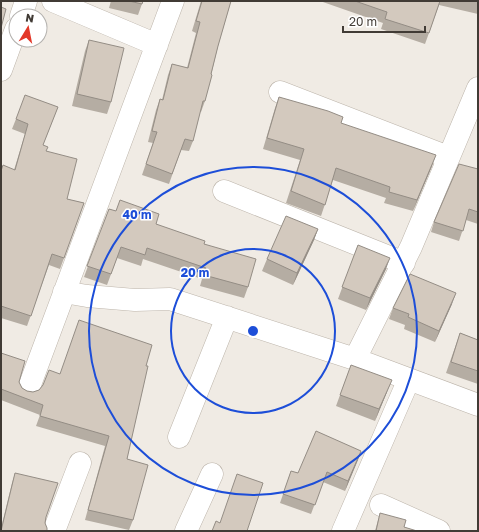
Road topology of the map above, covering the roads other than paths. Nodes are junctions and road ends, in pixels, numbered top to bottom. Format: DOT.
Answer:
graph roads {
  1 [pos="53,1"];
  2 [pos="173,1"];
  3 [pos="157,45"];
  4 [pos="9,48"];
  5 [pos="1,70"];
  6 [pos="478,88"];
  7 [pos="280,92"];
  8 [pos="448,157"];
  9 [pos="224,191"];
  10 [pos="404,263"];
  11 [pos="64,292"];
  12 [pos="227,317"];
  13 [pos="355,359"];
  14 [pos="409,379"];
  15 [pos="28,390"];
  16 [pos="478,405"];
  17 [pos="179,437"];
  18 [pos="80,463"];
  19 [pos="212,474"];
  20 [pos="381,505"];
  21 [pos="54,531"];
  22 [pos="186,531"];
  23 [pos="343,531"];
  24 [pos="438,531"];
  1 -- 3 [label="street"];
  2 -- 3 [label="street"];
  3 -- 11 [label="street"];
  4 -- 5 [label="street"];
  6 -- 8 [label="street"];
  7 -- 8 [label="street"];
  8 -- 10 [label="street"];
  9 -- 10 [label="street"];
  10 -- 13 [label="street"];
  11 -- 12 [label="street"];
  11 -- 15 [label="street"];
  12 -- 13 [label="street"];
  12 -- 17 [label="street"];
  13 -- 14 [label="street"];
  14 -- 16 [label="street"];
  14 -- 23 [label="street"];
  18 -- 21 [label="street"];
  19 -- 22 [label="street"];
  20 -- 24 [label="street"];
}
